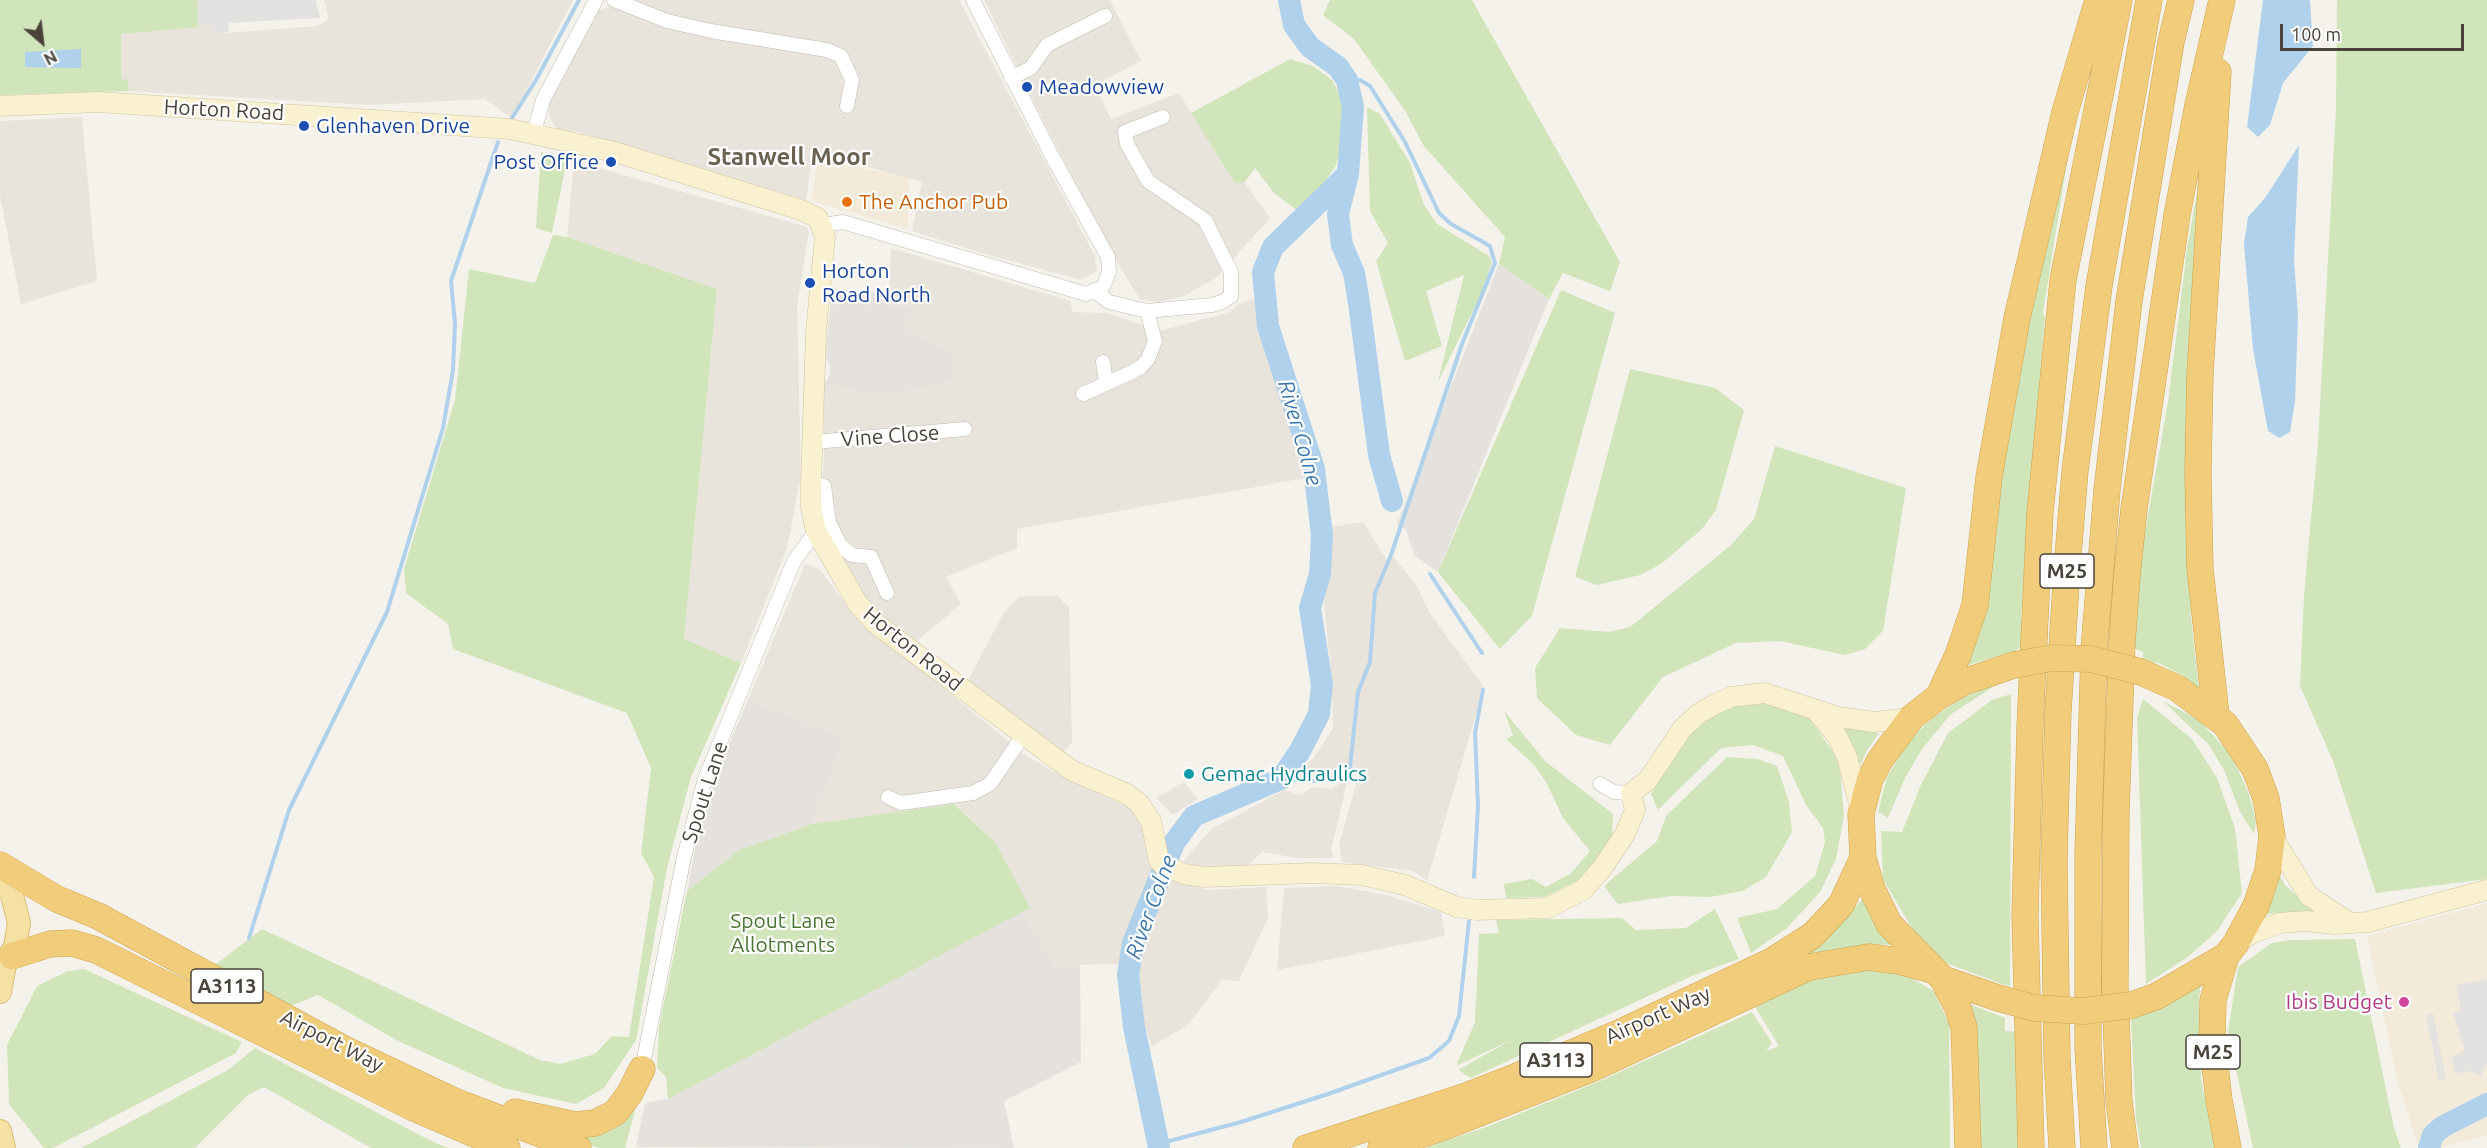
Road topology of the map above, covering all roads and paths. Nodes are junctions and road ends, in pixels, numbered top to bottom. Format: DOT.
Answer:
graph roads {
  1 [pos="596,0"];
  2 [pos="614,0"];
  3 [pos="973,0"];
  4 [pos="2098,0"];
  5 [pos="2119,0"];
  6 [pos="2149,0"];
  7 [pos="2181,0"];
  8 [pos="2221,6"];
  9 [pos="1105,16"];
  10 [pos="1011,78"];
  11 [pos="0,106"];
  12 [pos="848,106"];
  13 [pos="1163,117"];
  14 [pos="534,132"];
  15 [pos="823,225"];
  16 [pos="1096,292"];
  17 [pos="1147,311"];
  18 [pos="1103,362"];
  19 [pos="1106,382"];
  20 [pos="1083,394"];
  21 [pos="959,434"];
  22 [pos="814,442"];
  23 [pos="811,483"];
  24 [pos="816,531"];
  25 [pos="887,593"];
  26 [pos="1939,696"];
  27 [pos="1818,713"];
  28 [pos="2216,716"];
  29 [pos="1911,718"];
  30 [pos="1023,736"];
  31 [pos="1600,784"];
  32 [pos="1631,793"];
  33 [pos="888,797"];
  34 [pos="1861,814"];
  35 [pos="2272,836"];
  36 [pos="1863,858"];
  37 [pos="0,865"];
  38 [pos="0,875"];
  39 [pos="2487,890"];
  40 [pos="2350,923"];
  41 [pos="2231,949"];
  42 [pos="6,963"];
  43 [pos="1937,975"];
  44 [pos="0,992"];
  45 [pos="642,1069"];
  46 [pos="456,1102"];
  47 [pos="412,1107"];
  48 [pos="0,1131"];
  49 [pos="4,1148"];
  50 [pos="475,1148"];
  51 [pos="507,1148"];
  52 [pos="578,1148"];
  53 [pos="1306,1148"];
  54 [pos="1381,1148"];
  55 [pos="1968,1148"];
  56 [pos="2031,1148"];
  57 [pos="2062,1148"];
  58 [pos="2094,1148"];
  59 [pos="2125,1148"];
  60 [pos="2228,1148"];
  1 -- 14 [label="street"];
  2 -- 12 [label="street"];
  3 -- 10 [label="street"];
  4 -- 26 [label="highway"];
  5 -- 56 [label="highway, M25"];
  6 -- 57 [label="highway, M25"];
  7 -- 58 [label="highway, M25"];
  8 -- 28 [label="highway"];
  8 -- 59 [label="highway"];
  9 -- 10 [label="street"];
  10 -- 16 [label="street"];
  11 -- 14 [label="street, Horton Road"];
  13 -- 17 [label="street"];
  14 -- 15 [label="street, Horton Road"];
  15 -- 16 [label="street"];
  15 -- 22 [label="street, Horton Road"];
  16 -- 17 [label="street"];
  17 -- 19 [label="street"];
  18 -- 19 [label="street"];
  19 -- 20 [label="street"];
  21 -- 22 [label="street, Vine Close"];
  22 -- 23 [label="street, Horton Road"];
  23 -- 24 [label="street, Horton Road"];
  23 -- 25 [label="street"];
  24 -- 30 [label="street, Horton Road"];
  24 -- 45 [label="street, Spout Lane"];
  26 -- 28 [label="highway, bridge"];
  26 -- 29 [label="highway"];
  27 -- 29 [label="street"];
  27 -- 32 [label="street"];
  27 -- 34 [label="street"];
  28 -- 35 [label="highway"];
  29 -- 34 [label="highway"];
  30 -- 32 [label="street, Horton Road"];
  30 -- 33 [label="street"];
  31 -- 32 [label="street"];
  34 -- 36 [label="highway"];
  35 -- 40 [label="street"];
  35 -- 41 [label="highway"];
  36 -- 43 [label="highway"];
  36 -- 53 [label="highway, Airport Way / A3113"];
  37 -- 46 [label="highway, Airport Way / A3113"];
  38 -- 42 [label="main road"];
  39 -- 40 [label="street"];
  40 -- 41 [label="street"];
  41 -- 43 [label="highway, Airport Way, bridge"];
  41 -- 60 [label="highway, M25"];
  42 -- 44 [label="main road"];
  42 -- 47 [label="highway, Airport Way / A3113"];
  43 -- 54 [label="highway, Airport Way / A3113"];
  43 -- 55 [label="highway"];
  45 -- 46 [label="highway"];
  46 -- 52 [label="highway, Airport Way / A3113"];
  47 -- 50 [label="highway"];
  47 -- 51 [label="highway, Airport Way / A3113"];
  48 -- 49 [label="main road"];
}
